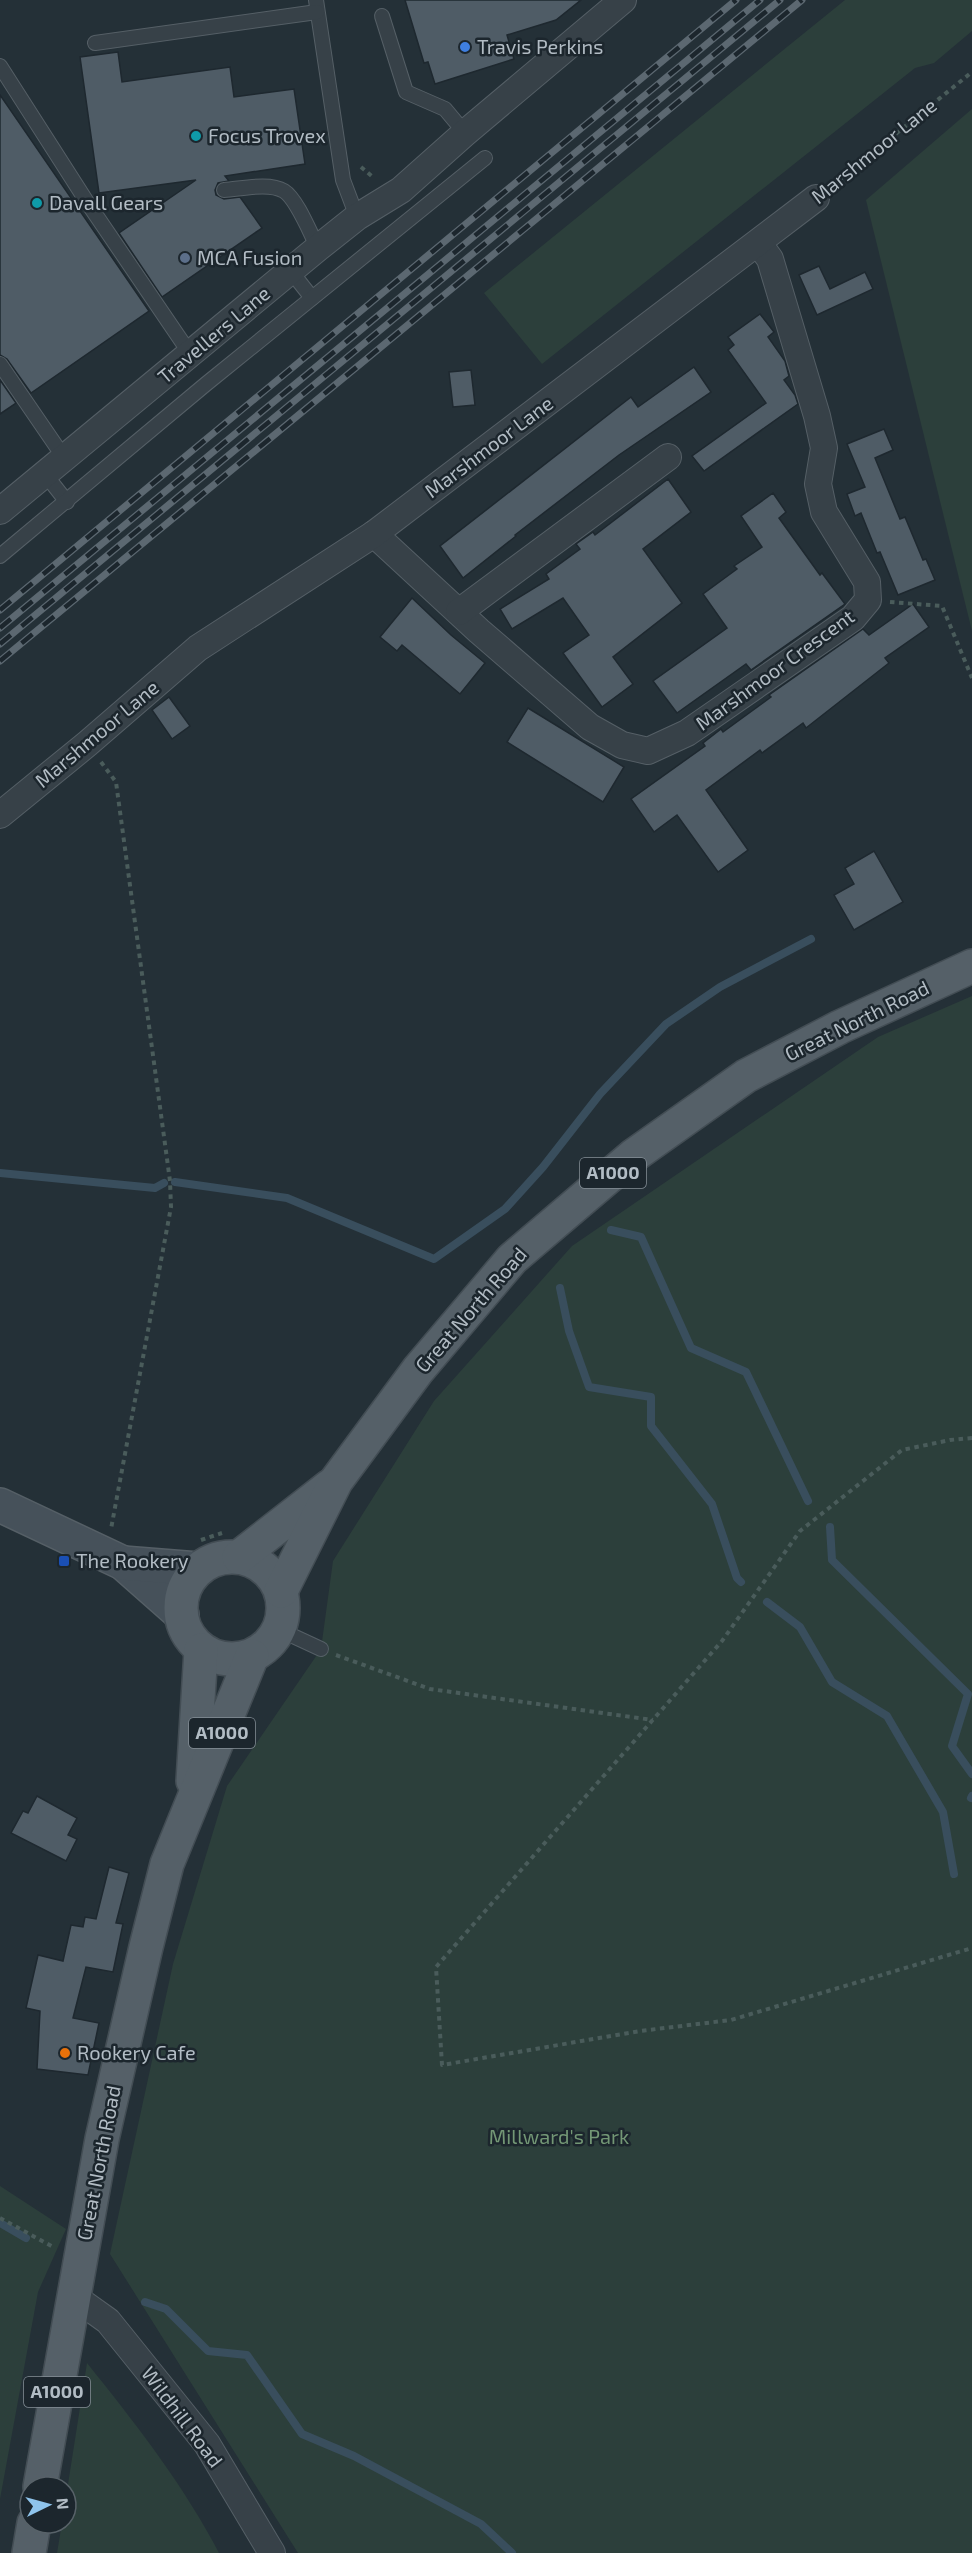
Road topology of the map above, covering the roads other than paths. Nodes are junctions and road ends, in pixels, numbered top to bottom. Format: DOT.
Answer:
graph roads {
  1 [pos="623,0"];
  2 [pos="317,6"];
  3 [pos="382,16"];
  4 [pos="95,43"];
  5 [pos="0,66"];
  6 [pos="465,133"];
  7 [pos="485,158"];
  8 [pos="224,190"];
  9 [pos="816,198"];
  10 [pos="357,217"];
  11 [pos="759,244"];
  12 [pos="318,248"];
  13 [pos="290,270"];
  14 [pos="312,298"];
  15 [pos="191,355"];
  16 [pos="0,364"];
  17 [pos="668,457"];
  18 [pos="55,467"];
  19 [pos="67,502"];
  20 [pos="0,511"];
  21 [pos="374,534"];
  22 [pos="0,556"];
  23 [pos="459,612"];
  24 [pos="0,815"];
  25 [pos="972,966"];
  26 [pos="336,1481"];
  27 [pos="0,1505"];
  28 [pos="116,1551"];
  29 [pos="239,1557"];
  30 [pos="198,1569"];
  31 [pos="281,1591"];
  32 [pos="182,1615"];
  33 [pos="280,1630"];
  34 [pos="321,1649"];
  35 [pos="201,1650"];
  36 [pos="252,1656"];
  37 [pos="191,1810"];
  38 [pos="73,2296"];
  39 [pos="42,2475"];
  40 [pos="32,2535"];
  41 [pos="29,2553"];
  42 [pos="272,2553"];
  1 -- 6 [label="street, Travellers Lane"];
  2 -- 4 [label="lane"];
  2 -- 10 [label="lane"];
  3 -- 6 [label="lane"];
  5 -- 15 [label="lane"];
  6 -- 10 [label="street, Travellers Lane"];
  7 -- 14 [label="lane"];
  8 -- 12 [label="lane"];
  9 -- 11 [label="street, Marshmoor Lane"];
  10 -- 12 [label="street, Travellers Lane"];
  11 -- 21 [label="street, Marshmoor Lane"];
  11 -- 23 [label="street, Marshmoor Crescent"];
  12 -- 13 [label="street, Travellers Lane"];
  13 -- 14 [label="lane"];
  13 -- 15 [label="street, Travellers Lane"];
  14 -- 19 [label="lane"];
  15 -- 18 [label="street, Travellers Lane"];
  16 -- 18 [label="lane"];
  17 -- 23 [label="street"];
  18 -- 19 [label="lane"];
  18 -- 20 [label="street, Travellers Lane"];
  19 -- 22 [label="lane"];
  21 -- 23 [label="street, Marshmoor Crescent"];
  21 -- 24 [label="street, Marshmoor Lane"];
  25 -- 26 [label="main road, Great North Road / A1000"];
  26 -- 29 [label="main road, Great North Road / A1000"];
  26 -- 31 [label="main road, Great North Road / A1000"];
  27 -- 28 [label="street"];
  28 -- 30 [label="street"];
  28 -- 32 [label="street"];
  29 -- 30 [label="main road"];
  29 -- 31 [label="main road"];
  30 -- 32 [label="main road"];
  31 -- 33 [label="main road"];
  32 -- 35 [label="main road"];
  33 -- 34 [label="lane"];
  33 -- 36 [label="main road"];
  35 -- 36 [label="main road"];
  35 -- 37 [label="main road, Great North Road / A1000"];
  36 -- 37 [label="main road, Great North Road / A1000"];
  37 -- 38 [label="main road, Great North Road / A1000"];
  38 -- 39 [label="main road, Great North Road / A1000"];
  38 -- 42 [label="street, Wildhill Road"];
  40 -- 41 [label="main road"];
}
